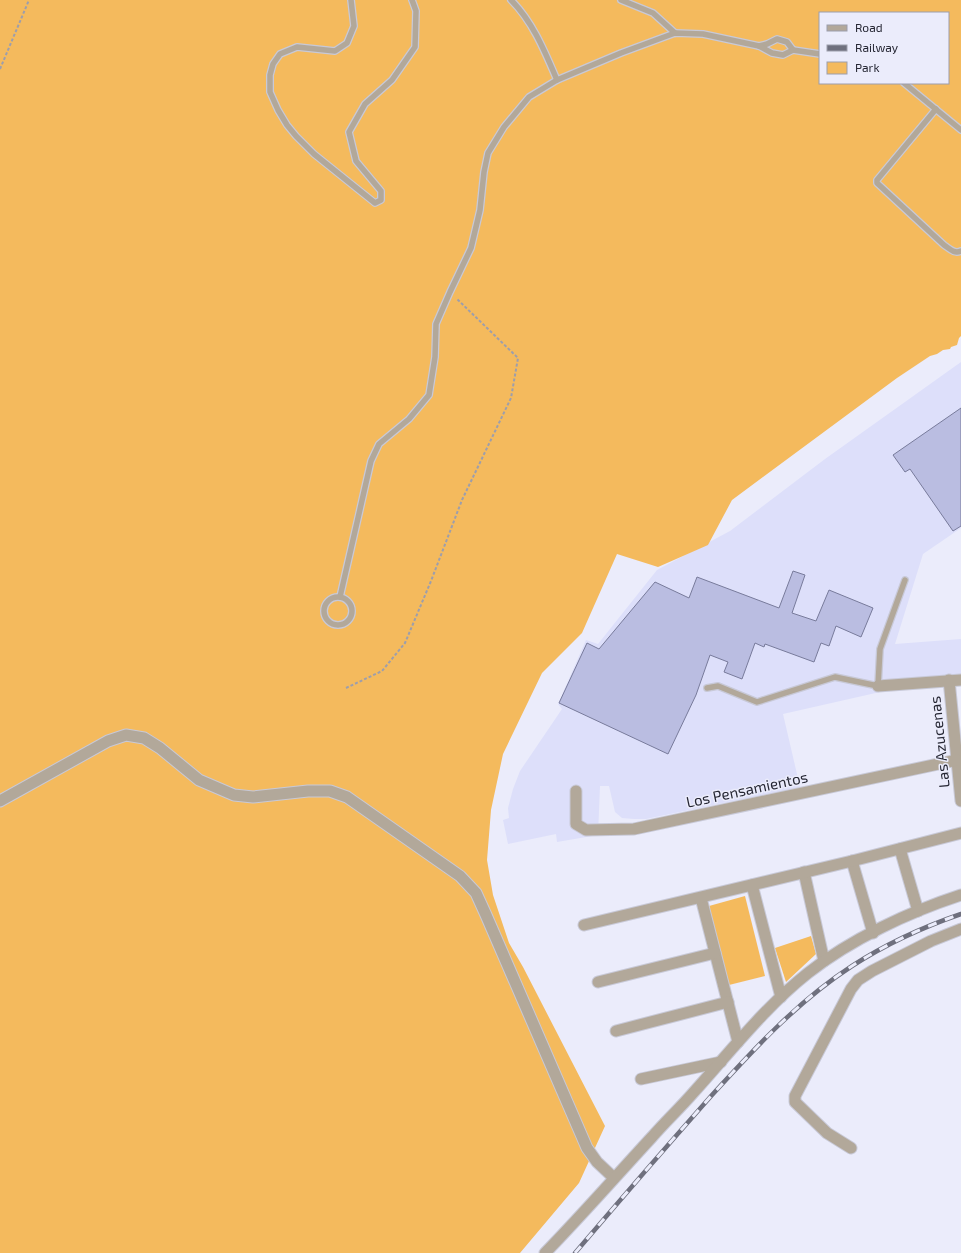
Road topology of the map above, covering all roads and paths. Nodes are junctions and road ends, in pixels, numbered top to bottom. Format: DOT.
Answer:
graph roads {
  1 [pos="29,0"];
  2 [pos="351,0"];
  3 [pos="412,0"];
  4 [pos="511,0"];
  5 [pos="621,0"];
  6 [pos="675,33"];
  7 [pos="759,46"];
  8 [pos="793,50"];
  9 [pos="819,54"];
  10 [pos="0,69"];
  11 [pos="557,80"];
  12 [pos="905,84"];
  13 [pos="936,109"];
  14 [pos="961,130"];
  15 [pos="961,251"];
  16 [pos="450,292"];
  17 [pos="905,580"];
  18 [pos="340,597"];
  19 [pos="949,680"];
  20 [pos="961,680"];
  21 [pos="878,686"];
  22 [pos="346,688"];
  23 [pos="707,688"];
  24 [pos="957,760"];
  25 [pos="576,791"];
  26 [pos="0,801"];
  27 [pos="961,801"];
  28 [pos="961,833"];
  29 [pos="900,849"];
  30 [pos="852,861"];
  31 [pos="804,872"];
  32 [pos="752,885"];
  33 [pos="961,895"];
  34 [pos="701,898"];
  35 [pos="918,911"];
  36 [pos="584,925"];
  37 [pos="961,929"];
  38 [pos="873,933"];
  39 [pos="715,953"];
  40 [pos="824,961"];
  41 [pos="598,982"];
  42 [pos="781,997"];
  43 [pos="728,1002"];
  44 [pos="616,1031"];
  45 [pos="738,1042"];
  46 [pos="721,1062"];
  47 [pos="641,1079"];
  48 [pos="851,1148"];
  49 [pos="614,1178"];
  50 [pos="545,1253"];
  1 -- 10 [label="path"];
  2 -- 3 [label="lane"];
  4 -- 11 [label="lane"];
  5 -- 6 [label="lane"];
  6 -- 7 [label="lane"];
  6 -- 11 [label="lane"];
  7 -- 8 [label="lane"];
  7 -- 8 [label="lane"];
  8 -- 9 [label="lane"];
  11 -- 16 [label="lane"];
  12 -- 13 [label="lane"];
  13 -- 14 [label="lane"];
  13 -- 15 [label="lane"];
  16 -- 18 [label="lane"];
  16 -- 22 [label="path"];
  17 -- 21 [label="lane"];
  18 -- 18 [label="lane"];
  19 -- 20 [label="street"];
  19 -- 21 [label="street"];
  19 -- 24 [label="street, Las Azucenas"];
  21 -- 23 [label="lane"];
  24 -- 25 [label="street, Los Pensamientos"];
  24 -- 27 [label="street, Las Azucenas"];
  26 -- 49 [label="street"];
  28 -- 29 [label="street"];
  29 -- 30 [label="street"];
  29 -- 35 [label="street"];
  30 -- 31 [label="street"];
  30 -- 38 [label="street"];
  31 -- 32 [label="street"];
  31 -- 40 [label="street"];
  32 -- 34 [label="street"];
  32 -- 42 [label="street"];
  33 -- 35 [label="street"];
  34 -- 36 [label="street"];
  34 -- 39 [label="street"];
  35 -- 38 [label="street"];
  37 -- 48 [label="street"];
  38 -- 40 [label="street"];
  39 -- 41 [label="street"];
  39 -- 43 [label="street"];
  40 -- 42 [label="street"];
  42 -- 45 [label="street"];
  43 -- 44 [label="street"];
  43 -- 45 [label="street"];
  45 -- 46 [label="street"];
  46 -- 47 [label="street"];
  46 -- 49 [label="street"];
  49 -- 50 [label="street"];
}
